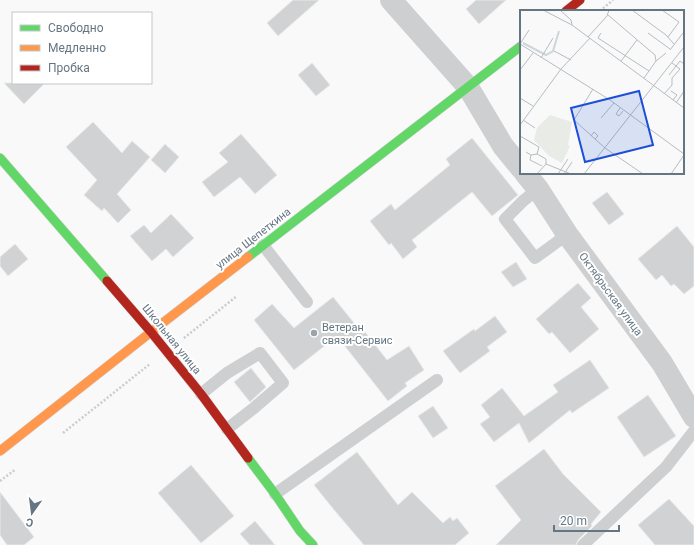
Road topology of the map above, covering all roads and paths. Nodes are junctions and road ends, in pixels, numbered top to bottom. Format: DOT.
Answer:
graph roads {
  1 [pos="391,0"];
  2 [pos="580,0"];
  3 [pos="613,0"];
  4 [pos="567,10"];
  5 [pos="600,10"];
  6 [pos="520,47"];
  7 [pos="468,87"];
  8 [pos="0,158"];
  9 [pos="520,167"];
  10 [pos="532,181"];
  11 [pos="567,234"];
  12 [pos="263,245"];
  13 [pos="307,302"];
  14 [pos="151,332"];
  15 [pos="437,380"];
  16 [pos="201,394"];
  17 [pos="694,417"];
  18 [pos="227,429"];
  19 [pos="694,431"];
  20 [pos="0,451"];
  21 [pos="275,494"];
  22 [pos="313,545"];
  23 [pos="583,545"];
  1 -- 7 [label="street"];
  2 -- 4 [label="main road"];
  3 -- 5 [label="path"];
  6 -- 7 [label="main road, улица Щепеткина"];
  7 -- 9 [label="street"];
  7 -- 12 [label="main road, улица Щепеткина"];
  8 -- 14 [label="main road, Школьная улица"];
  10 -- 11 [label="street, Октябрьская улица"];
  10 -- 11 [label="lane"];
  11 -- 17 [label="street, Октябрьская улица"];
  12 -- 13 [label="lane"];
  12 -- 14 [label="main road, улица Щепеткина"];
  14 -- 16 [label="main road, Школьная улица"];
  14 -- 20 [label="main road, улица Щепеткина"];
  15 -- 21 [label="lane"];
  16 -- 18 [label="main road, Школьная улица"];
  16 -- 18 [label="lane"];
  18 -- 21 [label="main road, Школьная улица"];
  19 -- 23 [label="lane"];
  21 -- 22 [label="main road, Школьная улица"];
}
